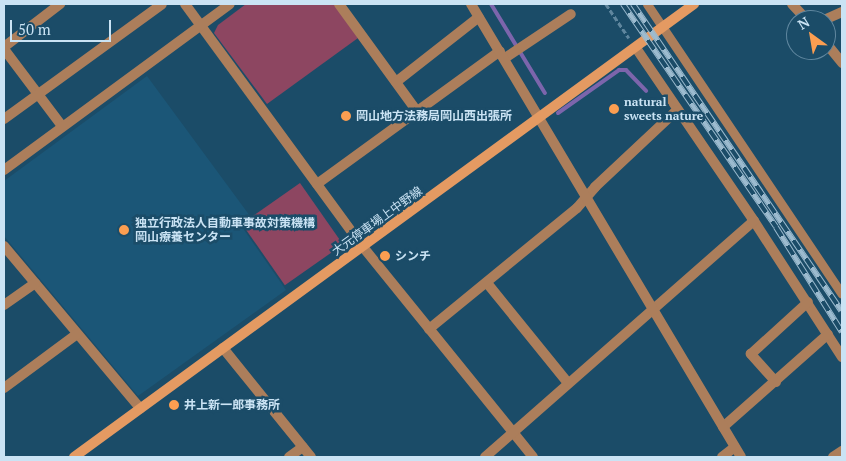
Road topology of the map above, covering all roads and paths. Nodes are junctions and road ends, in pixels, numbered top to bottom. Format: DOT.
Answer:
graph roads {
  1 [pos="60,4"];
  2 [pos="162,4"];
  3 [pos="186,4"];
  4 [pos="230,4"];
  5 [pos="339,4"];
  6 [pos="471,4"];
  7 [pos="606,4"];
  8 [pos="647,4"];
  9 [pos="694,4"];
  10 [pos="571,14"];
  11 [pos="479,17"];
  12 [pos="201,25"];
  13 [pos="663,27"];
  14 [pos="4,48"];
  15 [pos="636,48"];
  16 [pos="502,55"];
  17 [pos="396,82"];
  18 [pos="38,94"];
  19 [pos="416,110"];
  20 [pos="677,110"];
  21 [pos="540,116"];
  22 [pos="4,119"];
  23 [pos="62,126"];
  24 [pos="4,170"];
  25 [pos="317,184"];
  26 [pos="586,198"];
  27 [pos="754,221"];
  28 [pos="4,246"];
  29 [pos="363,247"];
  30 [pos="35,283"];
  31 [pos="487,284"];
  32 [pos="842,294"];
  33 [pos="808,302"];
  34 [pos="4,305"];
  35 [pos="654,310"];
  36 [pos="429,330"];
  37 [pos="77,334"];
  38 [pos="828,334"];
  39 [pos="223,348"];
  40 [pos="842,358"];
  41 [pos="568,382"];
  42 [pos="776,382"];
  43 [pos="4,388"];
  44 [pos="140,408"];
  45 [pos="723,427"];
  46 [pos="513,433"];
  47 [pos="303,447"];
  48 [pos="735,447"];
  49 [pos="842,450"];
  50 [pos="75,457"];
  51 [pos="289,457"];
  52 [pos="311,457"];
  53 [pos="485,457"];
  54 [pos="534,457"];
  55 [pos="722,457"];
  56 [pos="741,457"];
  57 [pos="833,457"];
  1 -- 14 [label="street"];
  2 -- 18 [label="street"];
  3 -- 12 [label="street"];
  4 -- 12 [label="street"];
  5 -- 17 [label="street"];
  6 -- 11 [label="street"];
  7 -- 15 [label="path"];
  8 -- 13 [label="street"];
  9 -- 13 [label="main road, 大元停車場上中野線"];
  10 -- 16 [label="street"];
  11 -- 16 [label="street"];
  11 -- 17 [label="street"];
  12 -- 23 [label="street"];
  12 -- 25 [label="street"];
  13 -- 15 [label="main road, 大元停車場上中野線"];
  13 -- 32 [label="street"];
  14 -- 18 [label="street"];
  15 -- 20 [label="street"];
  15 -- 21 [label="main road, 大元停車場上中野線"];
  16 -- 19 [label="street"];
  16 -- 21 [label="street"];
  17 -- 19 [label="street"];
  18 -- 22 [label="street"];
  18 -- 23 [label="street"];
  19 -- 25 [label="street"];
  20 -- 26 [label="street"];
  20 -- 27 [label="street"];
  21 -- 26 [label="street"];
  21 -- 29 [label="main road, 大元停車場上中野線"];
  23 -- 24 [label="street"];
  25 -- 29 [label="street"];
  26 -- 31 [label="street"];
  26 -- 35 [label="street"];
  27 -- 33 [label="street"];
  27 -- 35 [label="street"];
  28 -- 30 [label="street"];
  29 -- 36 [label="street"];
  29 -- 39 [label="main road, 大元停車場上中野線"];
  30 -- 34 [label="street"];
  30 -- 37 [label="street"];
  31 -- 36 [label="street"];
  31 -- 41 [label="street"];
  33 -- 38 [label="street"];
  33 -- 42 [label="street"];
  35 -- 41 [label="street"];
  35 -- 45 [label="street"];
  36 -- 46 [label="street"];
  37 -- 43 [label="street"];
  37 -- 44 [label="street"];
  38 -- 40 [label="street"];
  38 -- 42 [label="street"];
  39 -- 44 [label="main road, 大元停車場上中野線"];
  39 -- 47 [label="street"];
  41 -- 46 [label="street"];
  42 -- 45 [label="street"];
  44 -- 50 [label="main road, 大元停車場上中野線"];
  45 -- 48 [label="street"];
  46 -- 53 [label="street"];
  46 -- 54 [label="street"];
  47 -- 51 [label="street"];
  47 -- 52 [label="street"];
  48 -- 55 [label="street"];
  48 -- 56 [label="street"];
  49 -- 57 [label="street"];
}
